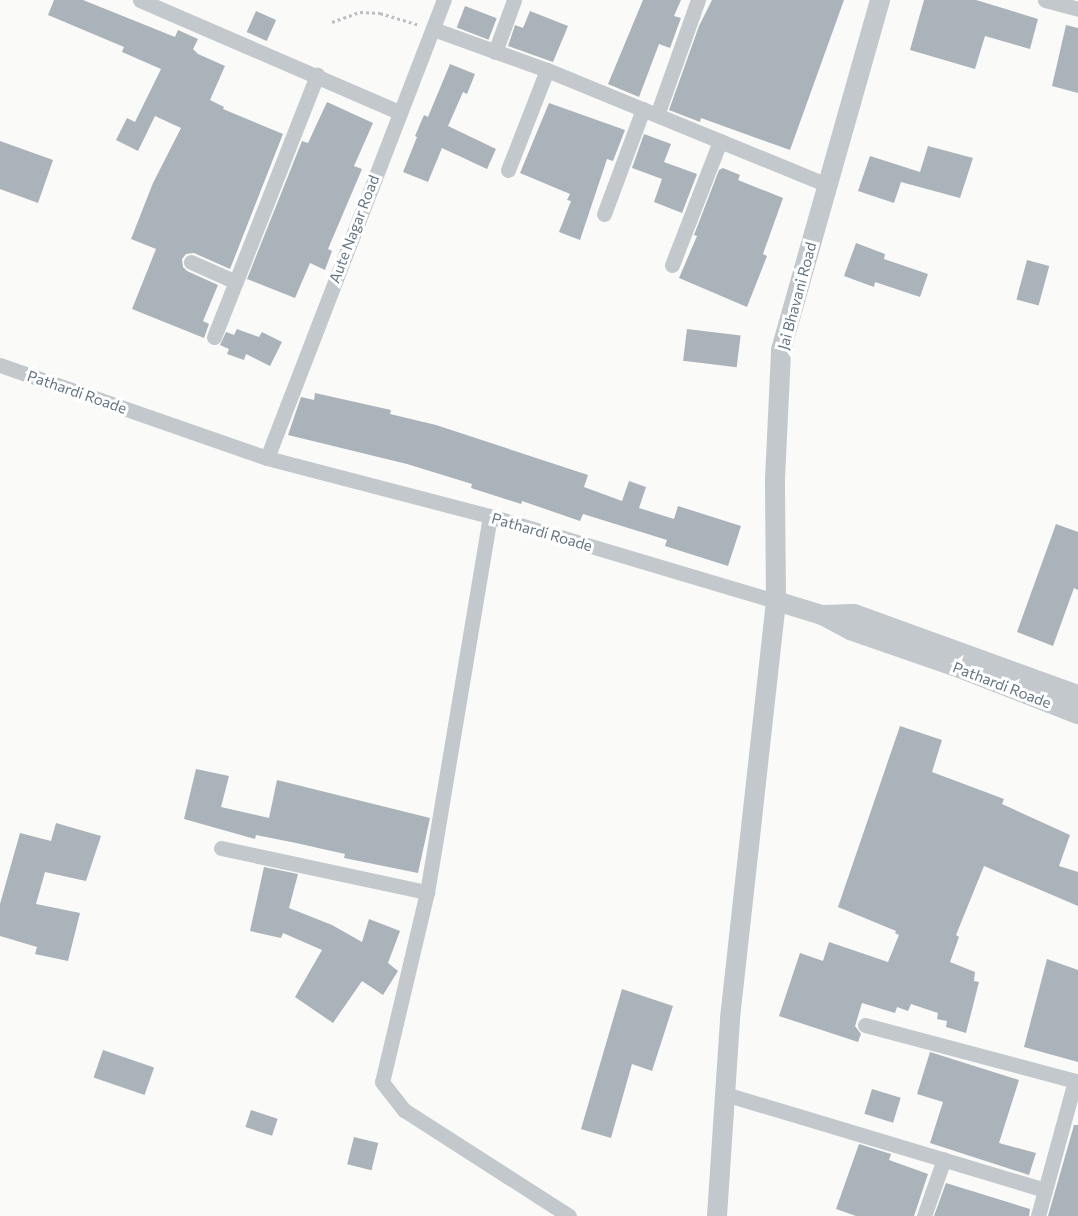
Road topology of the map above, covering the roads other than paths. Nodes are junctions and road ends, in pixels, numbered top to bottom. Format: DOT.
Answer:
graph roads {
  1 [pos="140,0"];
  2 [pos="444,0"];
  3 [pos="514,0"];
  4 [pos="698,0"];
  5 [pos="880,0"];
  6 [pos="1045,0"];
  7 [pos="1078,9"];
  8 [pos="433,29"];
  9 [pos="495,52"];
  10 [pos="547,70"];
  11 [pos="317,75"];
  12 [pos="399,112"];
  13 [pos="650,112"];
  14 [pos="720,141"];
  15 [pos="508,170"];
  16 [pos="828,185"];
  17 [pos="604,214"];
  18 [pos="191,262"];
  19 [pos="672,264"];
  20 [pos="236,282"];
  21 [pos="214,337"];
  22 [pos="0,365"];
  23 [pos="267,458"];
  24 [pos="490,516"];
  25 [pos="776,601"];
  26 [pos="822,615"];
  27 [pos="1078,695"];
  28 [pos="1078,714"];
  29 [pos="220,848"];
  30 [pos="427,892"];
  31 [pos="865,1025"];
  32 [pos="1076,1081"];
  33 [pos="725,1094"];
  34 [pos="944,1159"];
  35 [pos="1045,1190"];
  36 [pos="569,1216"];
  37 [pos="717,1216"];
  38 [pos="924,1216"];
  39 [pos="1038,1216"];
  1 -- 11 [label="street"];
  2 -- 8 [label="street, Aute Nagar Road"];
  3 -- 9 [label="street"];
  4 -- 13 [label="street"];
  5 -- 16 [label="street, Jai Bhavani Road"];
  6 -- 7 [label="street"];
  8 -- 9 [label="street"];
  8 -- 12 [label="street, Aute Nagar Road"];
  9 -- 10 [label="street"];
  10 -- 13 [label="street"];
  10 -- 15 [label="street"];
  11 -- 12 [label="street"];
  11 -- 20 [label="street"];
  12 -- 23 [label="street, Aute Nagar Road"];
  13 -- 14 [label="street"];
  13 -- 17 [label="street"];
  14 -- 16 [label="street"];
  14 -- 19 [label="street"];
  16 -- 25 [label="street, Jai Bhavani Road"];
  18 -- 20 [label="street"];
  20 -- 21 [label="street"];
  22 -- 23 [label="street, Pathardi Roade"];
  23 -- 24 [label="street, Pathardi Roade"];
  24 -- 25 [label="street, Pathardi Roade"];
  24 -- 30 [label="street"];
  25 -- 26 [label="street, Pathardi Roade"];
  25 -- 33 [label="street, Jai Bhavani Road"];
  26 -- 27 [label="street"];
  26 -- 28 [label="street, Pathardi Roade"];
  29 -- 30 [label="street"];
  30 -- 36 [label="street"];
  31 -- 32 [label="street"];
  32 -- 35 [label="street"];
  33 -- 34 [label="street"];
  33 -- 37 [label="street, Jai Bhavani Road"];
  34 -- 35 [label="street"];
  34 -- 38 [label="street"];
  35 -- 39 [label="street"];
}
